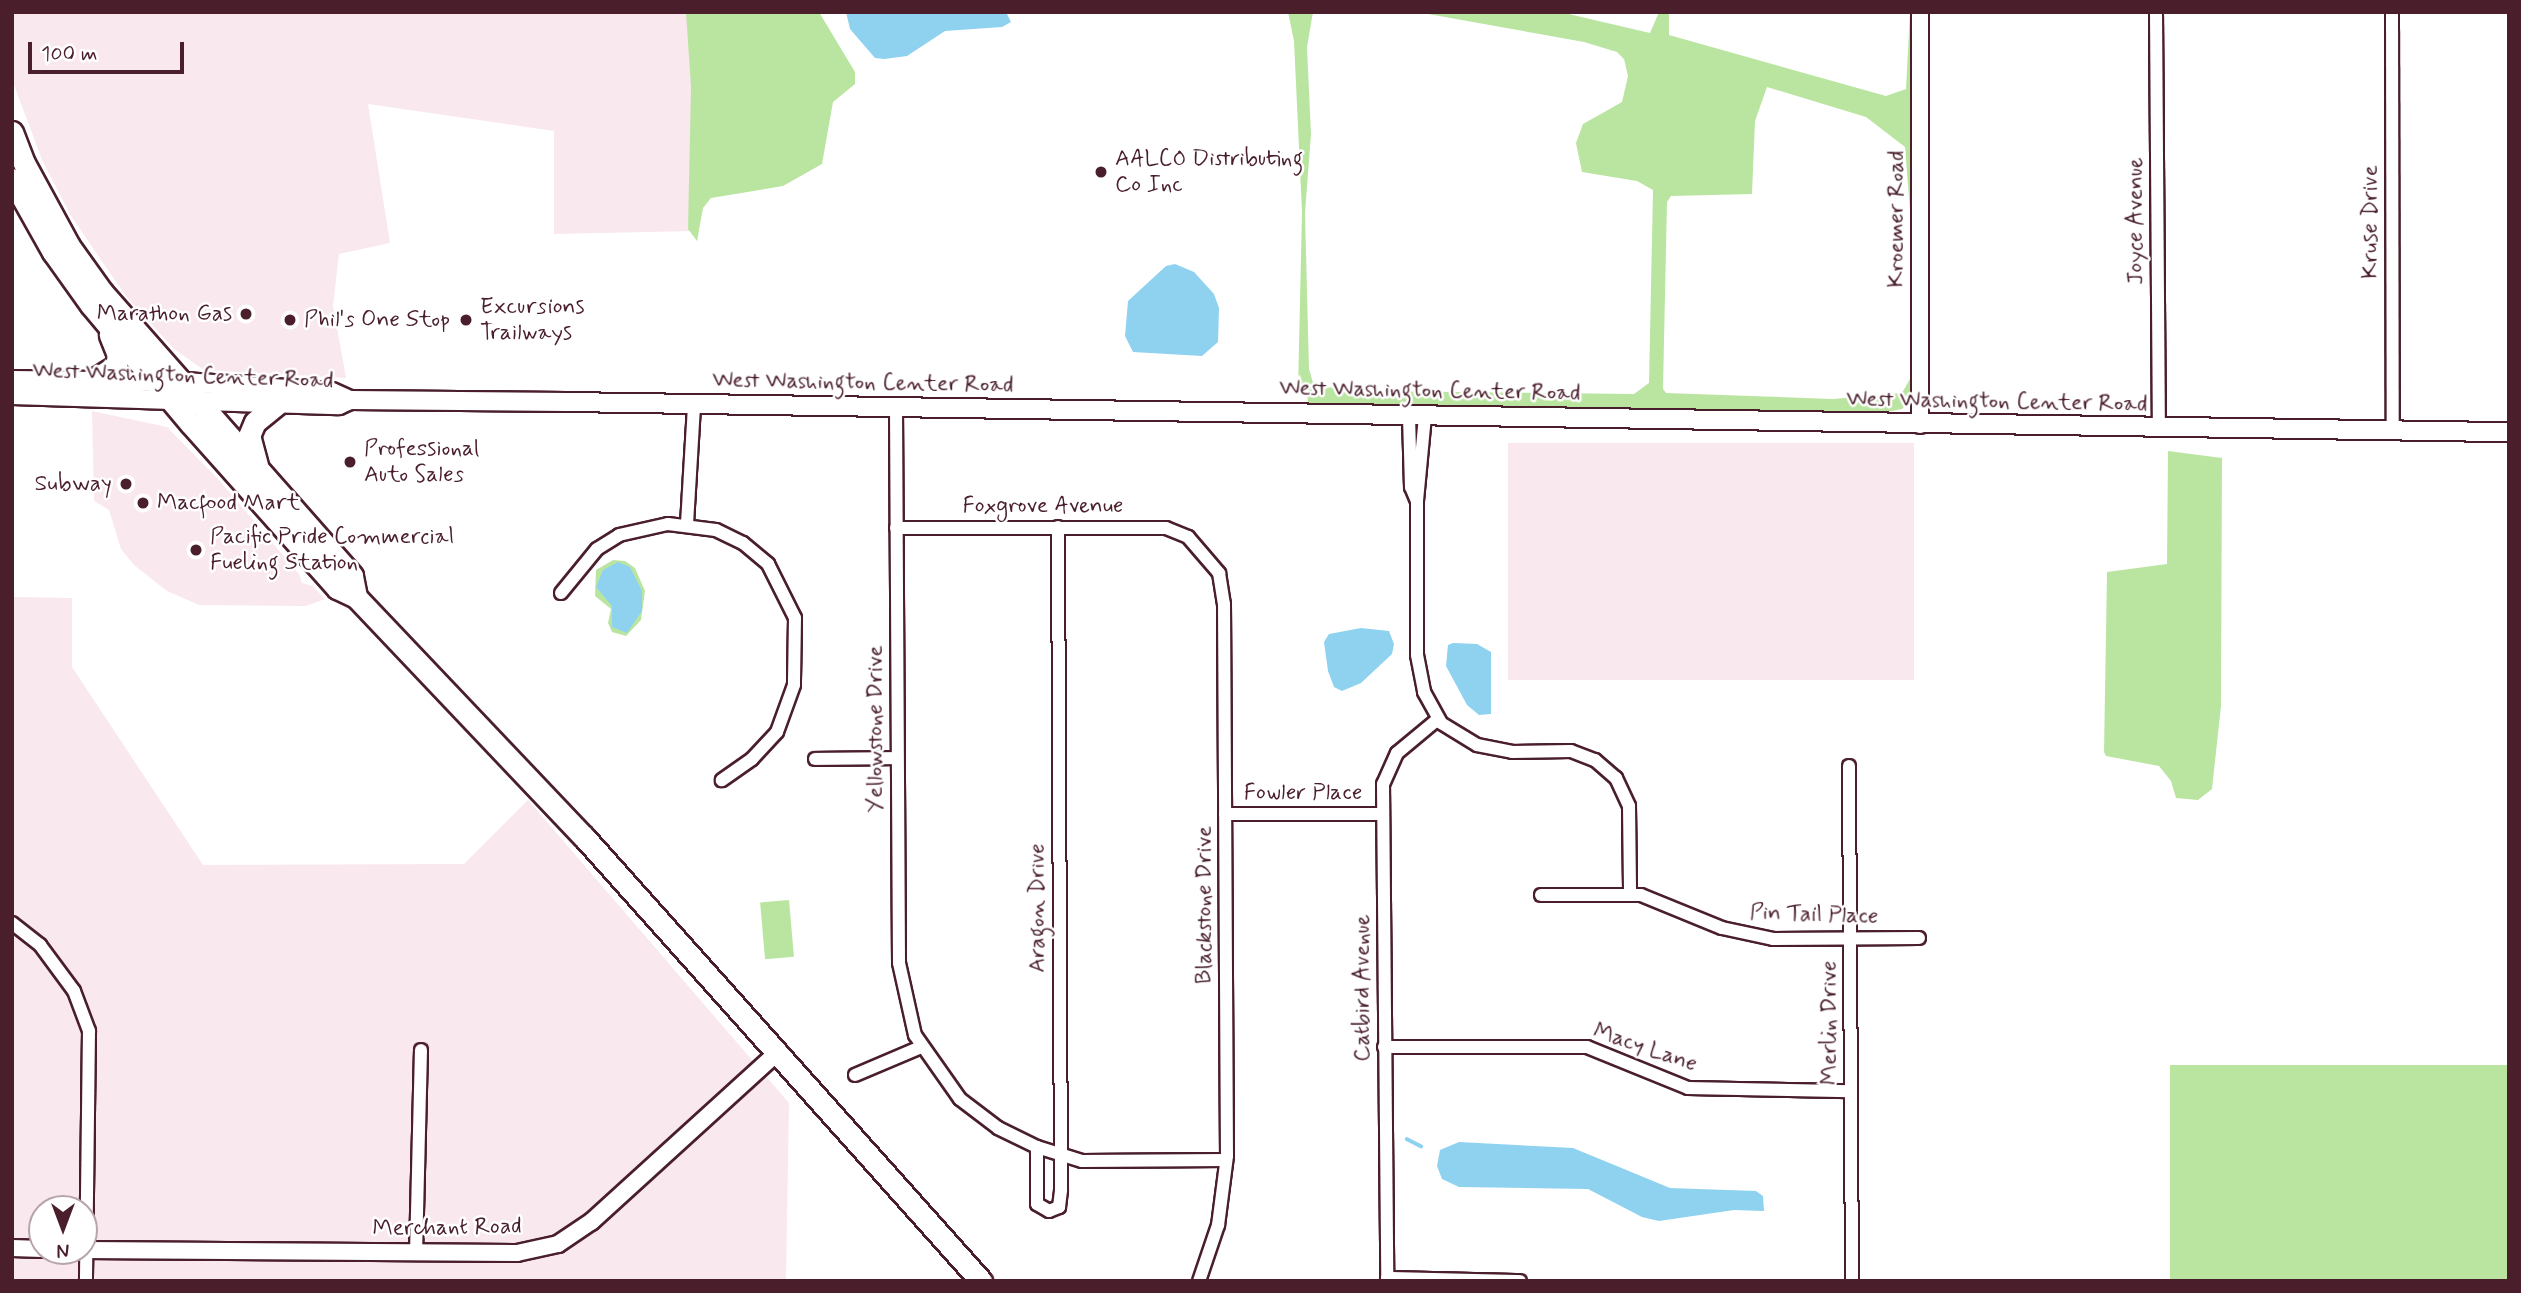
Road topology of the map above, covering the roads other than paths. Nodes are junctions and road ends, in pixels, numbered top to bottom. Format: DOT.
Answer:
graph roads {
  1 [pos="1920,12"];
  2 [pos="2156,12"];
  3 [pos="2392,12"];
  4 [pos="12,132"];
  5 [pos="12,179"];
  6 [pos="104,320"];
  7 [pos="12,380"];
  8 [pos="92,381"];
  9 [pos="173,389"];
  10 [pos="12,395"];
  11 [pos="350,400"];
  12 [pos="200,401"];
  13 [pos="276,404"];
  14 [pos="694,405"];
  15 [pos="896,408"];
  16 [pos="1417,416"];
  17 [pos="1920,425"];
  18 [pos="2159,430"];
  19 [pos="2393,431"];
  20 [pos="2509,432"];
  21 [pos="262,476"];
  22 [pos="688,524"];
  23 [pos="1058,527"];
  24 [pos="897,528"];
  25 [pos="1188,537"];
  26 [pos="561,593"];
  27 [pos="356,597"];
  28 [pos="1438,719"];
  29 [pos="897,758"];
  30 [pos="816,759"];
  31 [pos="1849,765"];
  32 [pos="722,780"];
  33 [pos="1225,814"];
  34 [pos="1382,814"];
  35 [pos="1630,894"];
  36 [pos="1541,895"];
  37 [pos="12,923"];
  38 [pos="1919,938"];
  39 [pos="1850,939"];
  40 [pos="921,1047"];
  41 [pos="1384,1047"];
  42 [pos="421,1050"];
  43 [pos="779,1051"];
  44 [pos="856,1076"];
  45 [pos="1851,1091"];
  46 [pos="1037,1147"];
  47 [pos="1061,1156"];
  48 [pos="1226,1160"];
  49 [pos="86,1195"];
  50 [pos="98,1250"];
  51 [pos="416,1254"];
  52 [pos="981,1281"];
  53 [pos="1199,1281"];
  54 [pos="1520,1281"];
  55 [pos="1853,1281"];
  1 -- 17 [label="street, Kroemer Road"];
  2 -- 18 [label="street, Joyce Avenue"];
  3 -- 19 [label="street, Kruse Drive"];
  4 -- 9 [label="highway"];
  5 -- 6 [label="highway"];
  6 -- 8 [label="highway"];
  6 -- 9 [label="highway"];
  7 -- 8 [label="main road, West Washington Center Road"];
  8 -- 9 [label="main road, West Washington Center Road"];
  9 -- 10 [label="main road, West Washington Center Road"];
  9 -- 11 [label="main road, West Washington Center Road"];
  9 -- 12 [label="highway"];
  9 -- 27 [label="highway"];
  11 -- 13 [label="main road, West Washington Center Road"];
  11 -- 14 [label="main road, West Washington Center Road"];
  12 -- 13 [label="main road, West Washington Center Road"];
  12 -- 21 [label="highway"];
  13 -- 21 [label="highway"];
  14 -- 15 [label="main road, West Washington Center Road"];
  14 -- 22 [label="street"];
  15 -- 16 [label="main road, West Washington Center Road"];
  15 -- 24 [label="street, Yellowstone Drive"];
  16 -- 17 [label="main road, West Washington Center Road"];
  16 -- 28 [label="street"];
  17 -- 18 [label="main road, West Washington Center Road"];
  18 -- 19 [label="main road, West Washington Center Road"];
  19 -- 20 [label="main road, West Washington Center Road"];
  21 -- 27 [label="highway"];
  22 -- 26 [label="street"];
  22 -- 32 [label="street"];
  23 -- 24 [label="street, Foxgrove Avenue"];
  23 -- 25 [label="street, Foxgrove Avenue"];
  23 -- 47 [label="street, Aragon Drive"];
  24 -- 29 [label="street, Yellowstone Drive"];
  25 -- 33 [label="street, Blackstone Drive"];
  27 -- 43 [label="highway"];
  28 -- 34 [label="street, Catbird Avenue"];
  28 -- 35 [label="street"];
  29 -- 30 [label="street"];
  29 -- 40 [label="street, Yellowstone Drive"];
  31 -- 39 [label="street, Merlin Drive"];
  33 -- 34 [label="street, Fowler Place"];
  33 -- 48 [label="street, Blackstone Drive"];
  34 -- 41 [label="street, Catbird Avenue"];
  35 -- 36 [label="street"];
  35 -- 39 [label="street, Pin Tail Place"];
  37 -- 49 [label="street"];
  38 -- 39 [label="street, Pin Tail Place"];
  39 -- 45 [label="street, Merlin Drive"];
  40 -- 44 [label="street"];
  40 -- 46 [label="street, Yellowstone Drive"];
  41 -- 45 [label="street, Macy Lane"];
  41 -- 54 [label="street, Catbird Avenue"];
  42 -- 51 [label="street"];
  43 -- 51 [label="street, Merchant Road"];
  43 -- 52 [label="highway"];
  45 -- 55 [label="street, Merlin Drive"];
  46 -- 47 [label="street, Yellowstone Drive"];
  46 -- 47 [label="street, Aragon Drive"];
  47 -- 48 [label="street, Yellowstone Drive"];
  48 -- 53 [label="street, Blackstone Drive"];
  50 -- 51 [label="street, Merchant Road"];
}
